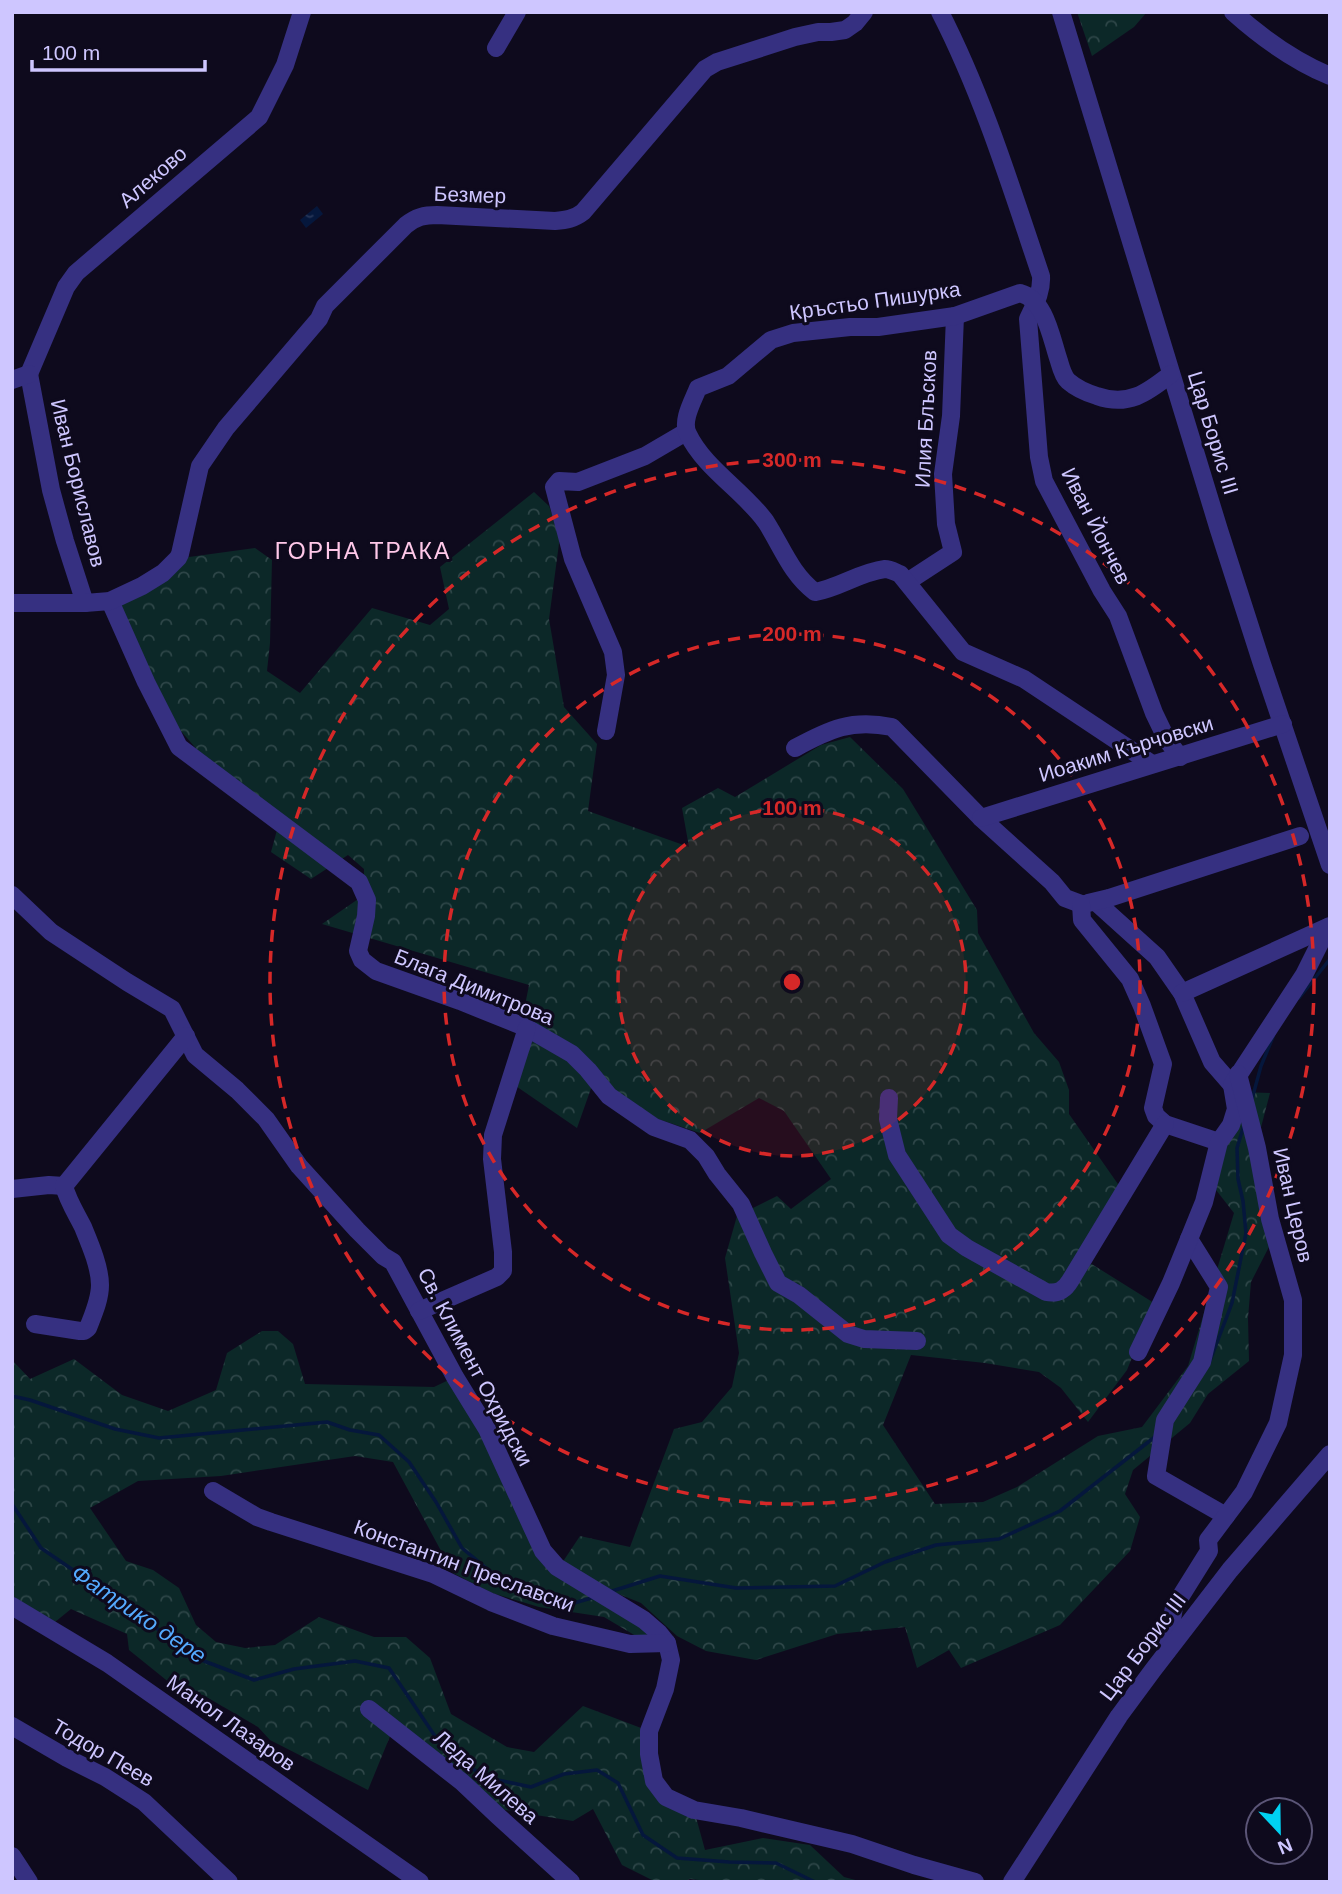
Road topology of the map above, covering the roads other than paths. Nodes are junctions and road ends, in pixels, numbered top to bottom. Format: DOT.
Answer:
graph roads {
  1 [pos="302,12"];
  2 [pos="517,12"];
  3 [pos="864,12"];
  4 [pos="940,12"];
  5 [pos="1061,12"];
  6 [pos="1233,12"];
  7 [pos="496,48"];
  8 [pos="1330,76"];
  9 [pos="1036,303"];
  10 [pos="954,316"];
  11 [pos="1171,374"];
  12 [pos="20,377"];
  13 [pos="686,432"];
  14 [pos="907,582"];
  15 [pos="110,601"];
  16 [pos="12,603"];
  17 [pos="85,603"];
  18 [pos="1283,724"];
  19 [pos="606,731"];
  20 [pos="794,748"];
  21 [pos="1180,757"];
  22 [pos="1152,764"];
  23 [pos="981,818"];
  24 [pos="1300,836"];
  25 [pos="1330,864"];
  26 [pos="12,895"];
  27 [pos="1089,903"];
  28 [pos="1329,927"];
  29 [pos="1182,993"];
  30 [pos="527,1028"];
  31 [pos="186,1037"];
  32 [pos="1235,1079"];
  33 [pos="889,1098"];
  34 [pos="1165,1124"];
  35 [pos="1219,1143"];
  36 [pos="64,1186"];
  37 [pos="12,1188"];
  38 [pos="1189,1239"];
  39 [pos="419,1311"];
  40 [pos="35,1324"];
  41 [pos="917,1341"];
  42 [pos="1138,1352"];
  43 [pos="1330,1454"];
  44 [pos="213,1491"];
  45 [pos="1226,1516"];
  46 [pos="12,1606"];
  47 [pos="667,1643"];
  48 [pos="1167,1651"];
  49 [pos="369,1709"];
  50 [pos="12,1726"];
  51 [pos="12,1856"];
  52 [pos="29,1882"];
  53 [pos="229,1882"];
  54 [pos="421,1882"];
  55 [pos="571,1882"];
  56 [pos="975,1882"];
  57 [pos="1012,1882"];
  1 -- 12 [label="street, Алеково"];
  2 -- 7 [label="street"];
  3 -- 15 [label="street, Безмер"];
  4 -- 9 [label="street"];
  5 -- 11 [label="street, Цар Борис III"];
  6 -- 8 [label="street"];
  9 -- 10 [label="street, Кръстьо Пишурка"];
  9 -- 11 [label="street"];
  9 -- 21 [label="street, Иван Йончев"];
  10 -- 13 [label="street, Кръстьо Пишурка"];
  10 -- 14 [label="street, Илия Блъсков"];
  11 -- 18 [label="street, Цар Борис III"];
  12 -- 17 [label="street, Иван Бориславов"];
  13 -- 14 [label="street"];
  13 -- 19 [label="street"];
  14 -- 22 [label="street"];
  15 -- 17 [label="street"];
  15 -- 30 [label="street, Блага Димитрова"];
  16 -- 17 [label="street"];
  18 -- 21 [label="street, Иоаким Кърчовски"];
  18 -- 25 [label="street, Цар Борис III"];
  20 -- 23 [label="street"];
  21 -- 22 [label="street, Иоаким Кърчовски"];
  22 -- 23 [label="street, Иоаким Кърчовски"];
  23 -- 27 [label="street"];
  24 -- 27 [label="street"];
  26 -- 31 [label="street, Св. Климент Охридски"];
  27 -- 29 [label="street"];
  27 -- 34 [label="street"];
  28 -- 29 [label="street"];
  28 -- 32 [label="street"];
  29 -- 32 [label="street"];
  30 -- 39 [label="street"];
  30 -- 41 [label="street, Блага Димитрова"];
  31 -- 36 [label="street"];
  31 -- 39 [label="street, Св. Климент Охридски"];
  32 -- 35 [label="street"];
  32 -- 45 [label="street, Иван Церов"];
  33 -- 34 [label="street"];
  34 -- 35 [label="street"];
  35 -- 38 [label="street"];
  36 -- 37 [label="street"];
  36 -- 40 [label="street"];
  38 -- 42 [label="street"];
  38 -- 45 [label="street"];
  39 -- 47 [label="street, Св. Климент Охридски"];
  43 -- 48 [label="street, Цар Борис III"];
  44 -- 47 [label="street, Константин Преславски"];
  45 -- 48 [label="street, Иван Церов"];
  46 -- 54 [label="street, Манол Лазаров"];
  47 -- 56 [label="street"];
  48 -- 57 [label="street, Цар Борис III"];
  49 -- 55 [label="street, Леда Милева"];
  50 -- 53 [label="street, Тодор Пеев"];
  51 -- 52 [label="street"];
}
